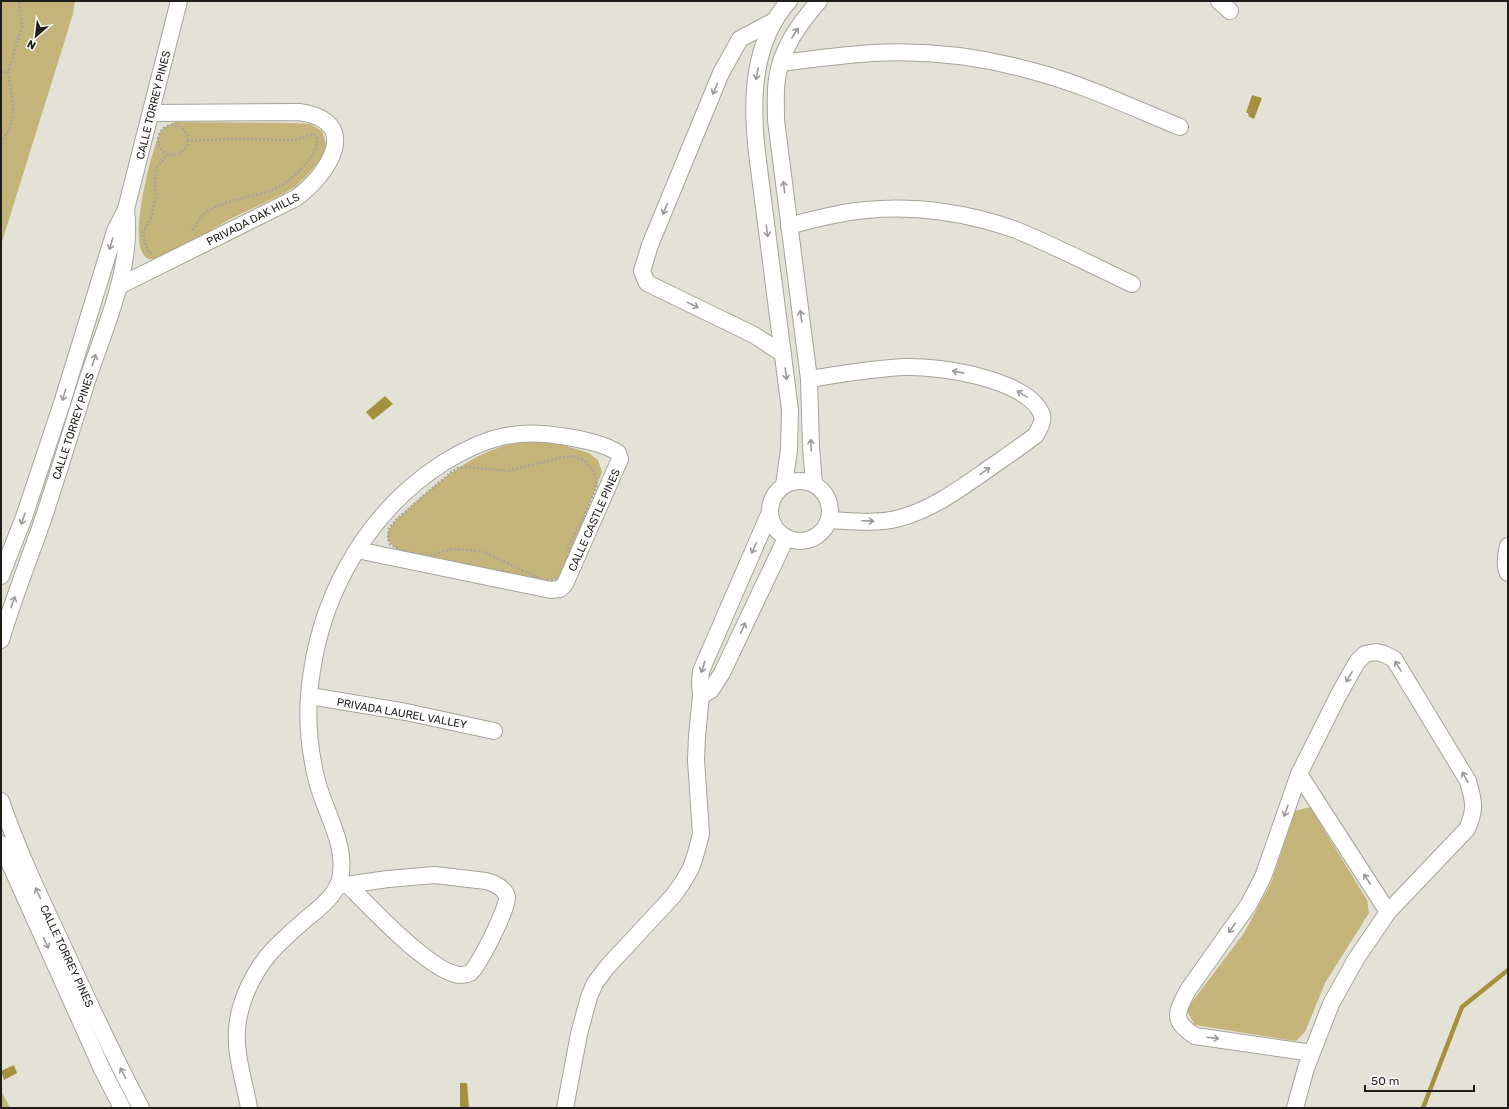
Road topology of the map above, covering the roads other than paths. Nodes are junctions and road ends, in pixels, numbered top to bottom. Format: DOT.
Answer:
graph roads {
  1 [pos="179,1"];
  2 [pos="789,1"];
  3 [pos="819,1"];
  4 [pos="774,21"];
  5 [pos="781,63"];
  6 [pos="151,113"];
  7 [pos="1180,127"];
  8 [pos="126,209"];
  9 [pos="789,226"];
  10 [pos="1132,284"];
  11 [pos="119,286"];
  12 [pos="783,354"];
  13 [pos="810,379"];
  14 [pos="814,484"];
  15 [pos="784,485"];
  16 [pos="770,512"];
  17 [pos="829,520"];
  18 [pos="786,538"];
  19 [pos="1508,546"];
  20 [pos="357,550"];
  21 [pos="1507,571"];
  22 [pos="1,576"];
  23 [pos="1,640"];
  24 [pos="310,696"];
  25 [pos="701,696"];
  26 [pos="494,731"];
  27 [pos="1299,774"];
  28 [pos="1,801"];
  29 [pos="1,844"];
  30 [pos="343,886"];
  31 [pos="1388,912"];
  32 [pos="1312,1053"];
  33 [pos="122,1108"];
  34 [pos="141,1108"];
  35 [pos="249,1108"];
  36 [pos="565,1108"];
  37 [pos="1295,1108"];
  1 -- 6 [label="street, CALLE TORREY PINES"];
  2 -- 4 [label="street"];
  5 -- 3 [label="street, one-way"];
  4 -- 12 [label="street, one-way"];
  4 -- 12 [label="street, one-way"];
  5 -- 7 [label="street"];
  9 -- 5 [label="street, one-way"];
  6 -- 8 [label="street, CALLE TORREY PINES"];
  6 -- 11 [label="street, PRIVADA DAK HILLS"];
  8 -- 11 [label="street, CALLE TORREY PINES"];
  8 -- 22 [label="street, CALLE TORREY PINES, one-way"];
  9 -- 10 [label="street"];
  13 -- 9 [label="street, one-way"];
  23 -- 11 [label="street, CALLE TORREY PINES, one-way"];
  12 -- 15 [label="street, one-way"];
  14 -- 13 [label="street, one-way"];
  17 -- 13 [label="street, one-way"];
  14 -- 15 [label="street"];
  14 -- 17 [label="street"];
  15 -- 16 [label="street"];
  16 -- 18 [label="street"];
  16 -- 25 [label="street, one-way"];
  17 -- 18 [label="street"];
  25 -- 18 [label="street, one-way"];
  19 -- 21 [label="street"];
  20 -- 20 [label="street, CALLE CASTLE PINES"];
  20 -- 24 [label="street, CALLE CASTLE PINES"];
  24 -- 26 [label="street, PRIVADA LAUREL VALLEY"];
  24 -- 30 [label="street, CALLE CASTLE PINES"];
  25 -- 36 [label="street"];
  31 -- 27 [label="street, one-way"];
  31 -- 27 [label="street, one-way"];
  27 -- 32 [label="street, one-way"];
  34 -- 28 [label="street, CALLE TORREY PINES, one-way"];
  29 -- 33 [label="street, CALLE TORREY PINES, one-way"];
  30 -- 30 [label="street"];
  30 -- 35 [label="street"];
  31 -- 32 [label="street"];
  32 -- 37 [label="street"];
}
